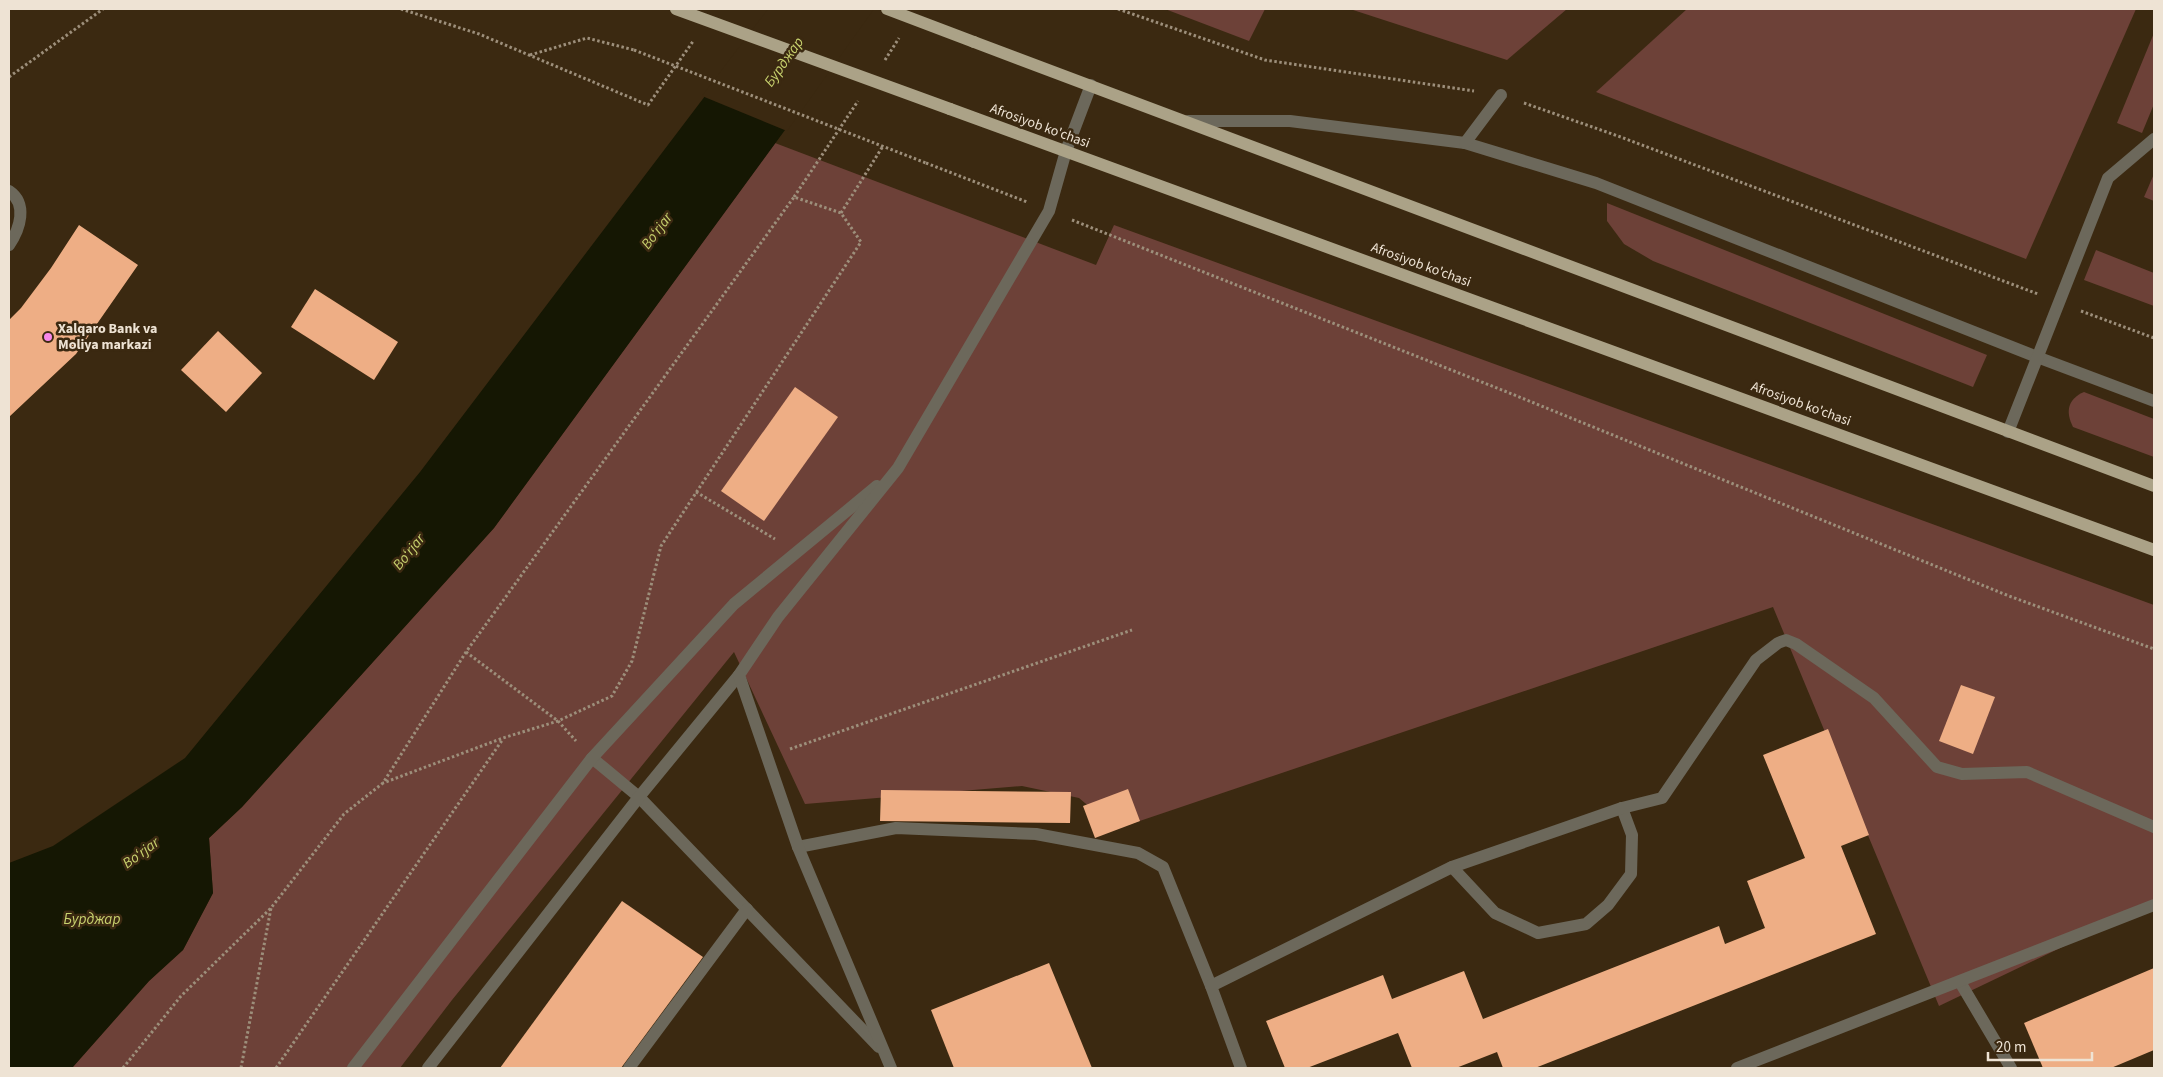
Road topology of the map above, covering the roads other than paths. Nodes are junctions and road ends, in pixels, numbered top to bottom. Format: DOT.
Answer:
graph roads {
  1 [pos="676,9"];
  2 [pos="887,9"];
  3 [pos="1091,85"];
  4 [pos="1501,95"];
  5 [pos="1185,122"];
  6 [pos="2154,140"];
  7 [pos="1465,143"];
  8 [pos="1066,151"];
  9 [pos="9,191"];
  10 [pos="9,245"];
  11 [pos="2037,357"];
  12 [pos="2154,401"];
  13 [pos="2008,432"];
  14 [pos="898,468"];
  15 [pos="2154,486"];
  16 [pos="2154,550"];
  17 [pos="739,675"];
  18 [pos="592,758"];
  19 [pos="639,797"];
  20 [pos="1622,808"];
  21 [pos="2154,827"];
  22 [pos="798,847"];
  23 [pos="1452,868"];
  24 [pos="2154,905"];
  25 [pos="747,909"];
  26 [pos="1960,982"];
  27 [pos="1211,986"];
  28 [pos="884,1052"];
  29 [pos="353,1068"];
  30 [pos="428,1068"];
  31 [pos="630,1068"];
  32 [pos="891,1068"];
  33 [pos="1241,1068"];
  34 [pos="1737,1068"];
  35 [pos="2011,1068"];
  1 -- 8 [label="main road, Afrosiyob ko'chasi, bridge"];
  2 -- 3 [label="main road, bridge"];
  3 -- 5 [label="main road"];
  3 -- 8 [label="lane"];
  4 -- 7 [label="lane"];
  5 -- 7 [label="lane"];
  5 -- 13 [label="main road"];
  6 -- 11 [label="lane"];
  7 -- 11 [label="lane"];
  8 -- 14 [label="lane"];
  8 -- 16 [label="main road, Afrosiyob ko'chasi"];
  9 -- 10 [label="lane"];
  11 -- 12 [label="lane"];
  11 -- 13 [label="lane"];
  13 -- 15 [label="main road"];
  14 -- 17 [label="lane"];
  14 -- 18 [label="lane"];
  17 -- 19 [label="lane"];
  17 -- 22 [label="lane"];
  18 -- 19 [label="lane"];
  18 -- 29 [label="lane"];
  19 -- 25 [label="lane"];
  19 -- 30 [label="lane"];
  20 -- 21 [label="lane"];
  20 -- 23 [label="lane"];
  20 -- 23 [label="lane"];
  22 -- 27 [label="lane"];
  22 -- 28 [label="lane"];
  23 -- 27 [label="lane"];
  24 -- 26 [label="lane"];
  25 -- 28 [label="lane"];
  25 -- 31 [label="lane"];
  26 -- 34 [label="lane"];
  26 -- 35 [label="lane"];
  27 -- 33 [label="lane"];
  28 -- 32 [label="lane"];
}
